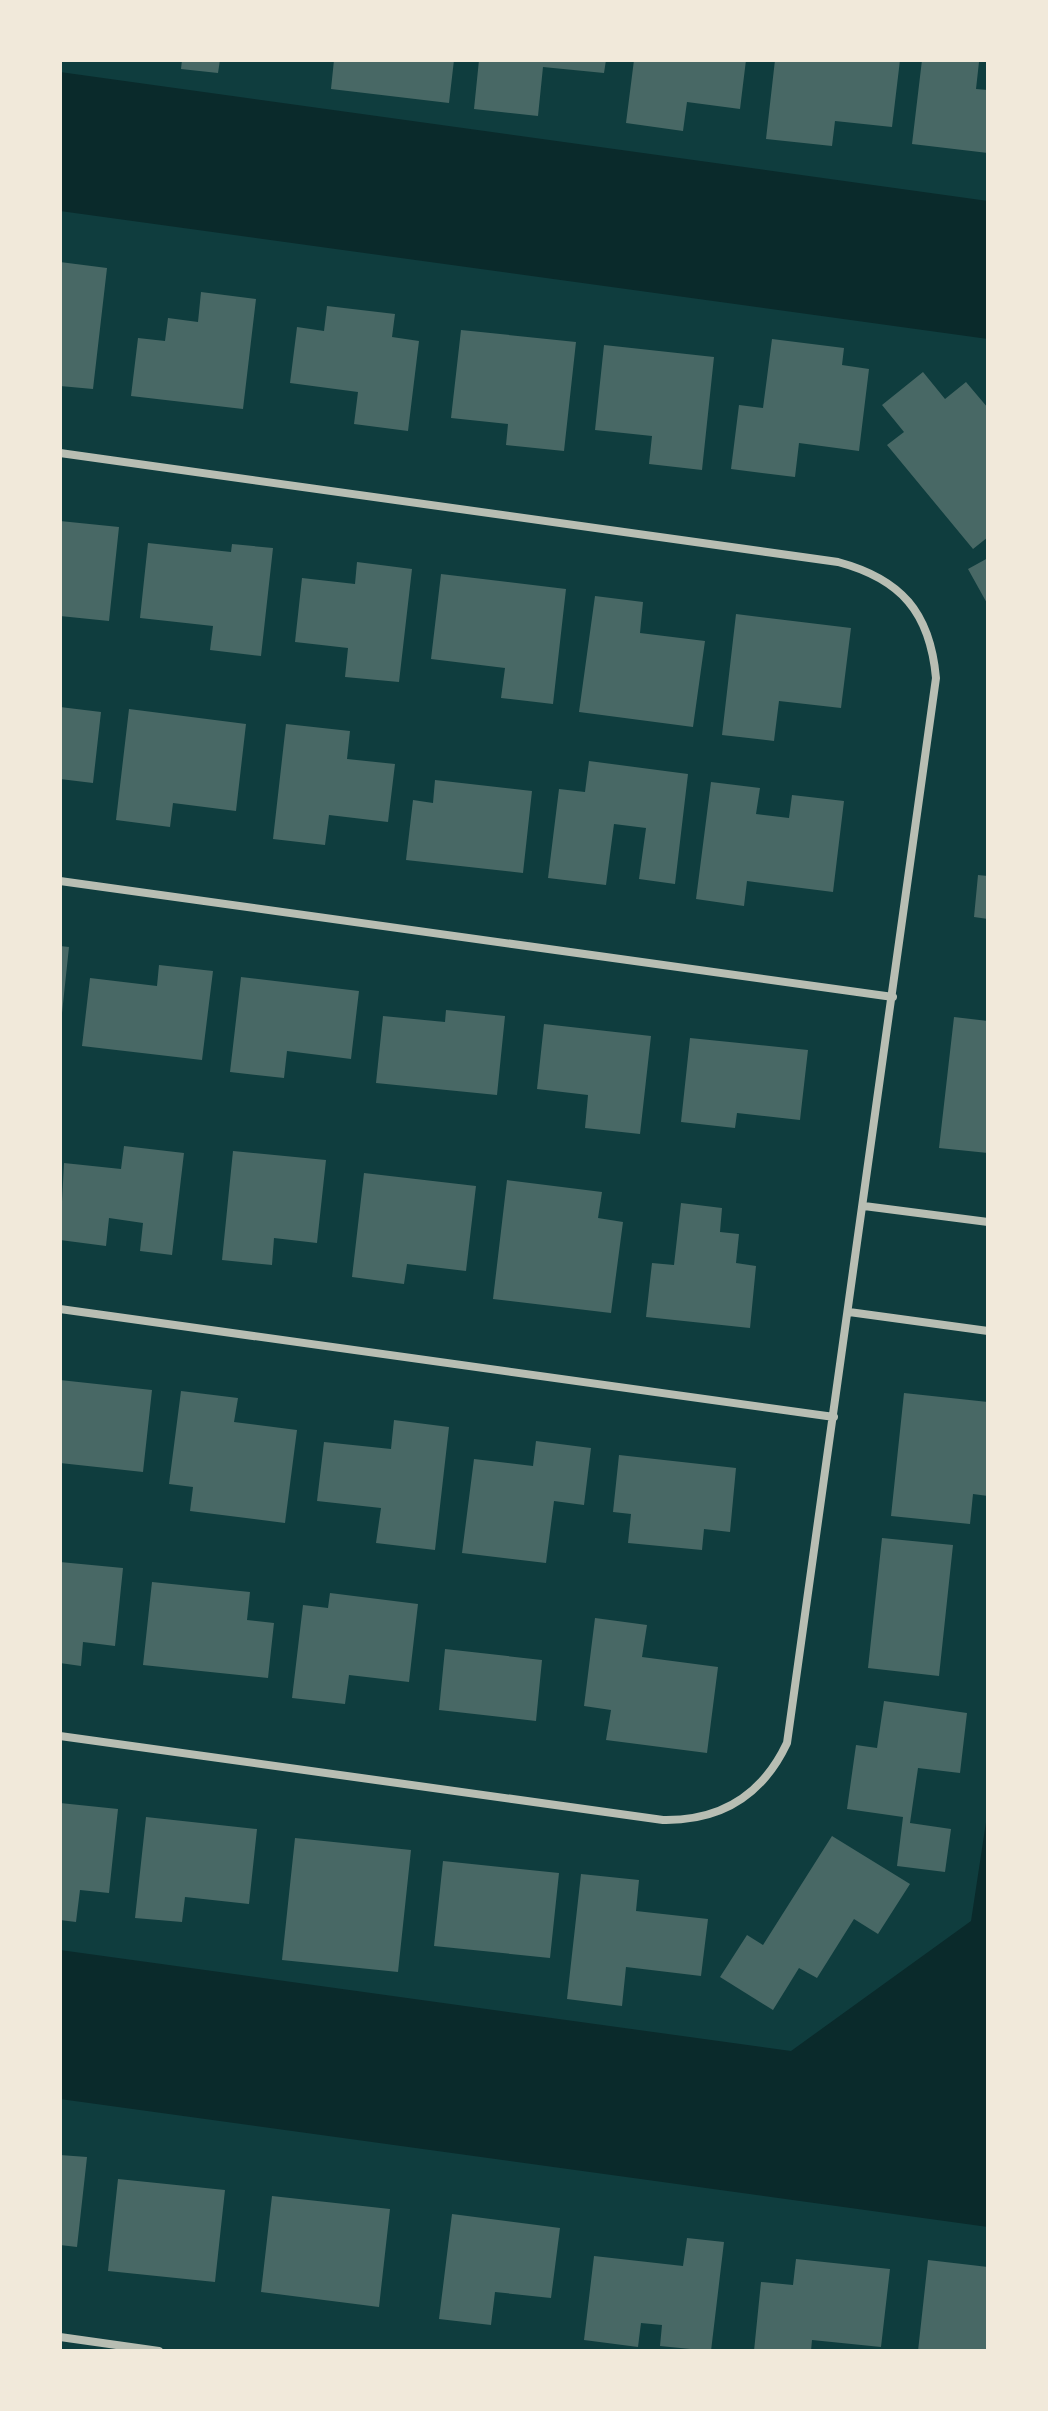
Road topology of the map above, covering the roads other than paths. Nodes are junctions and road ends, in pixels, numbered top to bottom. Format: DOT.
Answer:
graph roads {
  1 [pos="60,453"];
  2 [pos="60,881"];
  3 [pos="893,997"];
  4 [pos="864,1206"];
  5 [pos="988,1222"];
  6 [pos="60,1309"];
  7 [pos="849,1312"];
  8 [pos="988,1331"];
  9 [pos="834,1417"];
  10 [pos="60,1736"];
  11 [pos="60,2337"];
  12 [pos="159,2351"];
  1 -- 3 [label="street"];
  2 -- 3 [label="street"];
  3 -- 4 [label="street"];
  4 -- 5 [label="street"];
  4 -- 7 [label="street"];
  6 -- 9 [label="street"];
  7 -- 8 [label="street"];
  7 -- 9 [label="street"];
  9 -- 10 [label="street"];
  11 -- 12 [label="street"];
}
